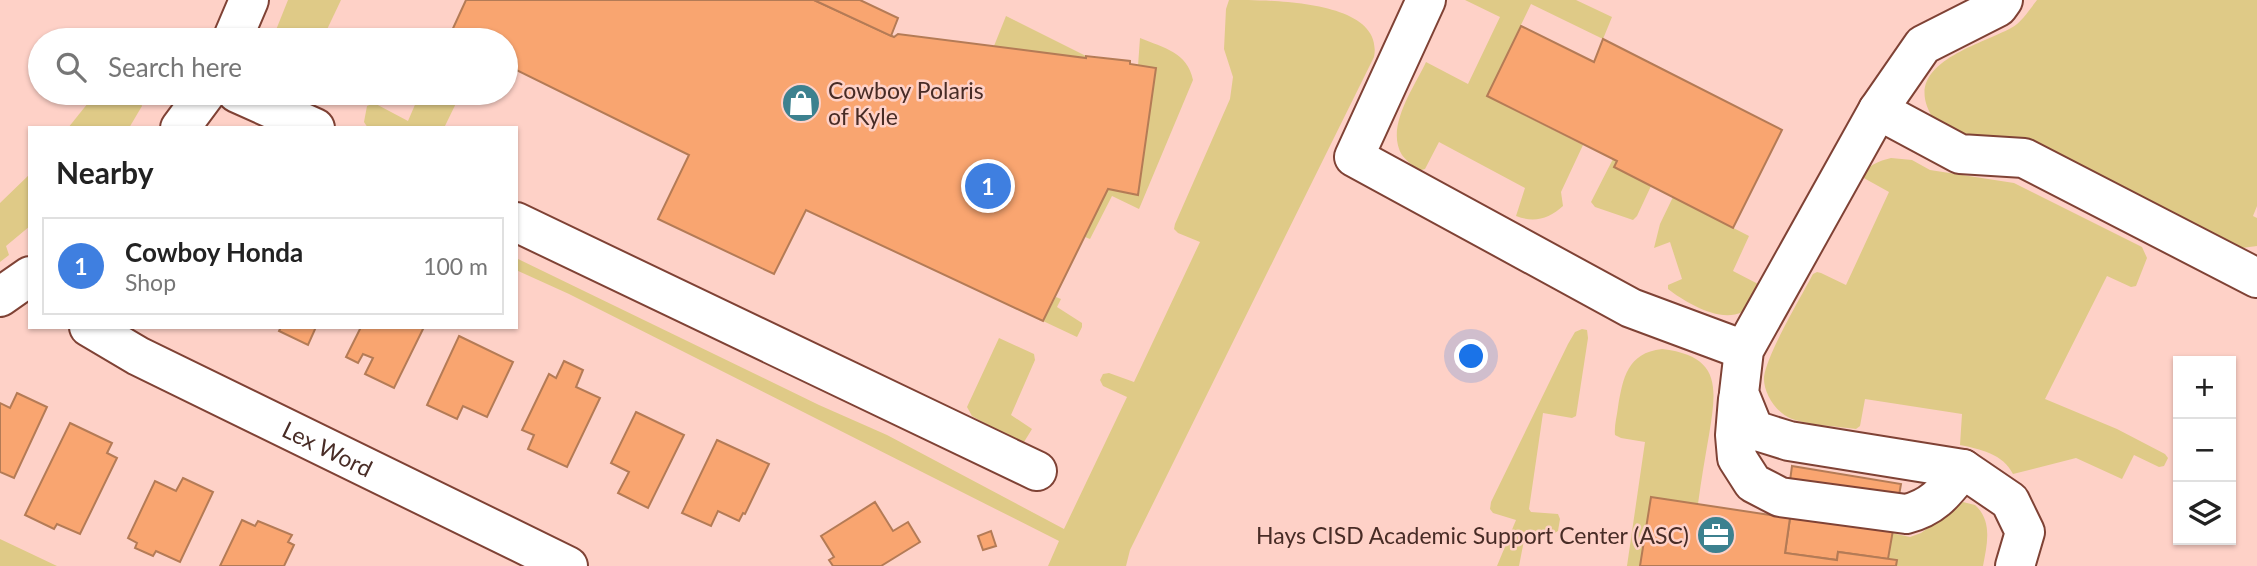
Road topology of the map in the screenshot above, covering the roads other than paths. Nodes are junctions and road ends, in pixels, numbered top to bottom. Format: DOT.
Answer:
graph roads {
  1 [pos="249,0"];
  2 [pos="1426,0"];
  3 [pos="2003,0"];
  4 [pos="237,28"];
  5 [pos="197,105"];
  6 [pos="264,105"];
  7 [pos="1878,110"];
  8 [pos="181,126"];
  9 [pos="311,126"];
  10 [pos="518,223"];
  11 [pos="28,277"];
  12 [pos="2257,278"];
  13 [pos="0,297"];
  14 [pos="92,329"];
  15 [pos="1744,350"];
  16 [pos="1739,393"];
  17 [pos="1964,469"];
  18 [pos="1037,471"];
  19 [pos="568,566"];
  20 [pos="2015,566"];
  1 -- 4 [label="street"];
  2 -- 15 [label="street"];
  3 -- 7 [label="street"];
  5 -- 8 [label="street"];
  6 -- 9 [label="street"];
  7 -- 12 [label="street"];
  7 -- 15 [label="street"];
  10 -- 18 [label="street"];
  11 -- 13 [label="street"];
  14 -- 19 [label="street, Lex Word"];
  15 -- 16 [label="street"];
  16 -- 17 [label="street"];
  16 -- 17 [label="street"];
  17 -- 20 [label="street"];
}
